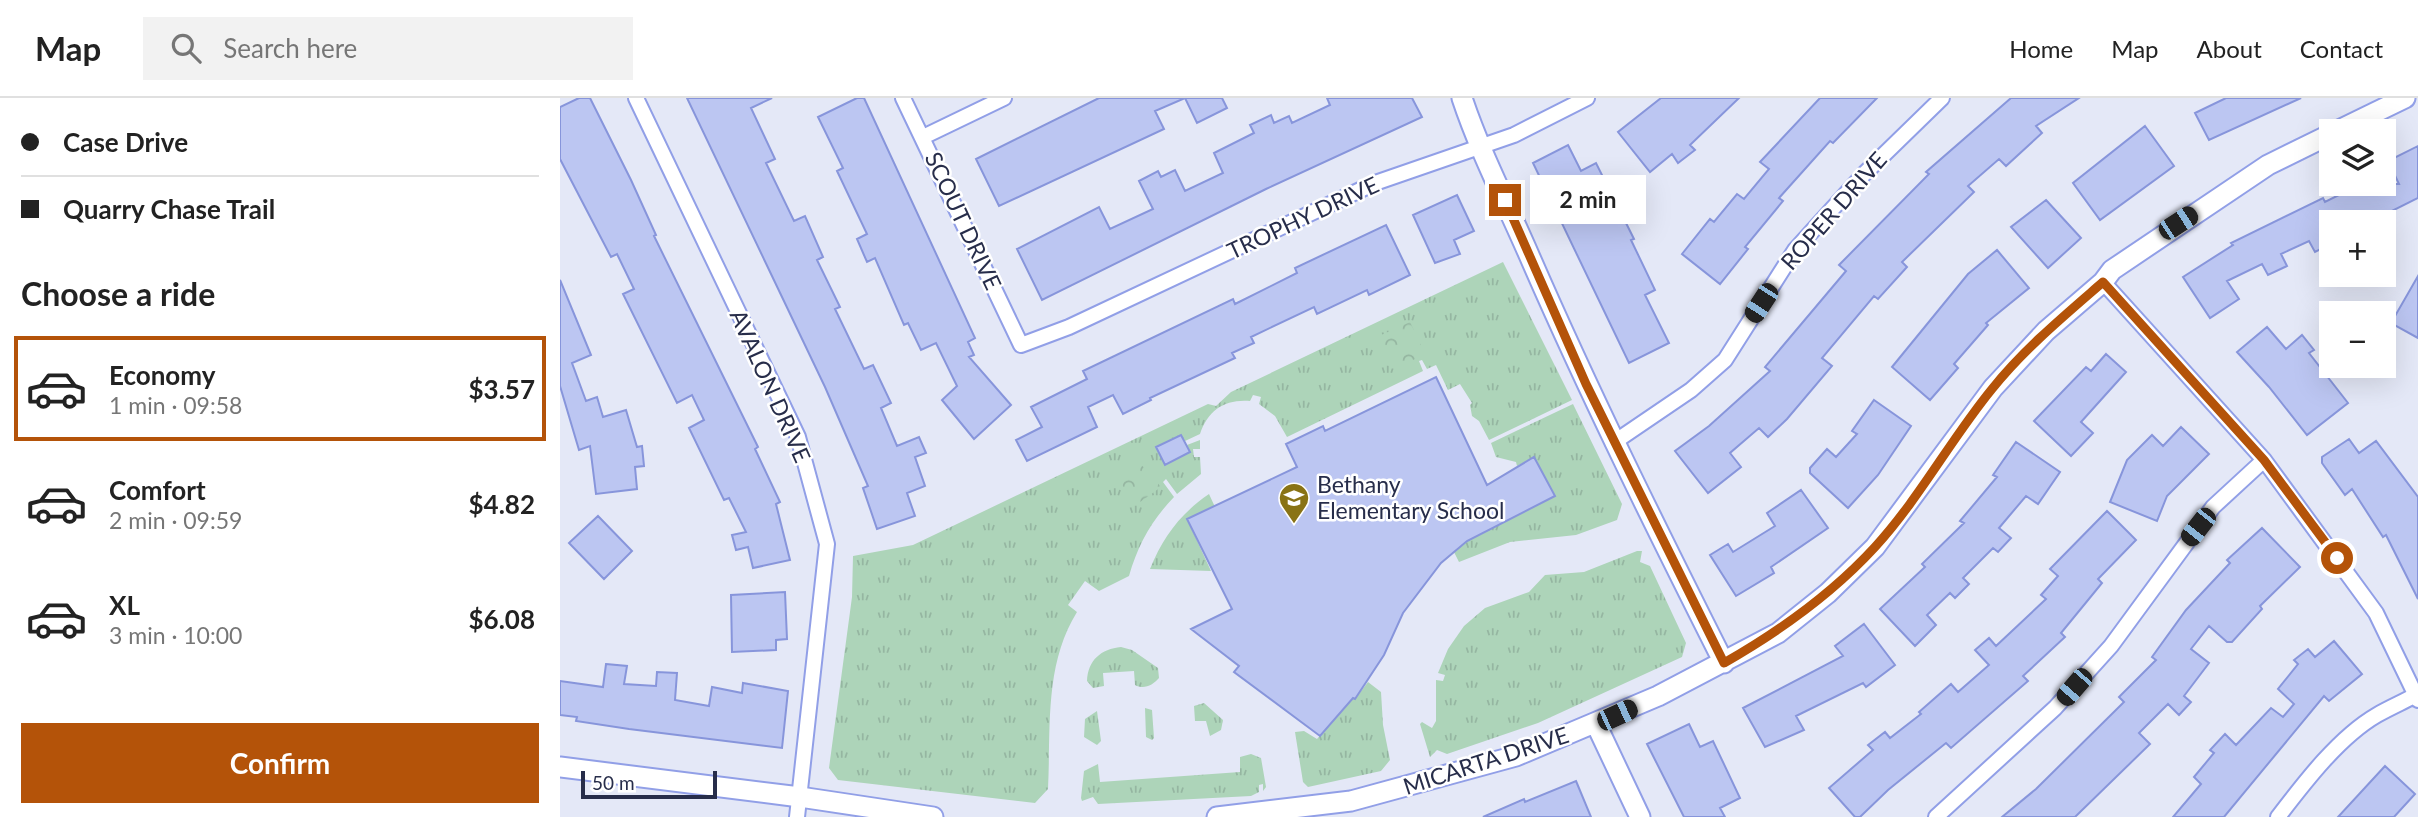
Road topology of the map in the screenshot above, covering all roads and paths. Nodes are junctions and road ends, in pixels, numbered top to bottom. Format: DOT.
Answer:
graph roads {
  1 [pos="636,98"];
  2 [pos="903,98"];
  3 [pos="1004,98"];
  4 [pos="1462,98"];
  5 [pos="1587,98"];
  6 [pos="1942,98"];
  7 [pos="2406,98"];
  8 [pos="2362,119"];
  9 [pos="923,137"];
  10 [pos="2319,140"];
  11 [pos="1478,146"];
  12 [pos="2103,282"];
  13 [pos="1021,345"];
  14 [pos="1614,443"];
  15 [pos="2264,460"];
  16 [pos="1724,663"];
  17 [pos="2417,697"];
  18 [pos="1596,724"];
  19 [pos="560,767"];
  20 [pos="800,797"];
  21 [pos="797,817"];
  22 [pos="933,817"];
  23 [pos="1217,817"];
  24 [pos="1640,817"];
  25 [pos="1936,817"];
  26 [pos="2278,817"];
  1 -- 20 [label="street, AVALON DRIVE"];
  2 -- 9 [label="street, SCOUT DRIVE"];
  3 -- 9 [label="street"];
  4 -- 11 [label="street"];
  5 -- 11 [label="street, TROPHY DRIVE"];
  6 -- 14 [label="street, ROPER DRIVE"];
  7 -- 8 [label="street"];
  9 -- 13 [label="street, SCOUT DRIVE"];
  10 -- 12 [label="street, MICARTA DRIVE"];
  11 -- 13 [label="street, TROPHY DRIVE"];
  11 -- 14 [label="street"];
  12 -- 15 [label="street"];
  12 -- 16 [label="street, MICARTA DRIVE"];
  14 -- 16 [label="street"];
  15 -- 17 [label="street"];
  15 -- 25 [label="street"];
  16 -- 18 [label="street, MICARTA DRIVE"];
  17 -- 26 [label="street"];
  18 -- 23 [label="street, MICARTA DRIVE"];
  18 -- 24 [label="street"];
  19 -- 20 [label="street"];
  20 -- 21 [label="street, AVALON DRIVE"];
  20 -- 22 [label="street"];
}
